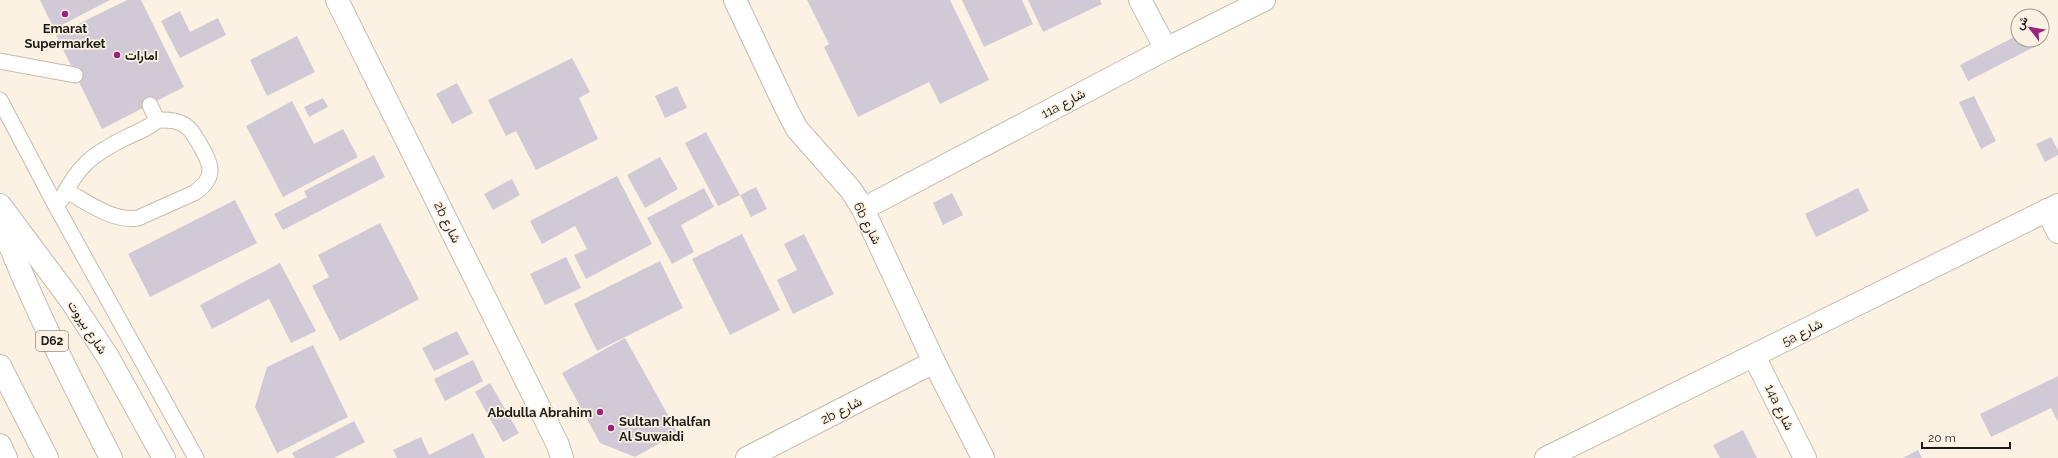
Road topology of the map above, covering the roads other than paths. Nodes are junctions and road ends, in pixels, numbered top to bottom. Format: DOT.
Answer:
graph roads {
  1 [pos="337,0"];
  2 [pos="735,0"];
  3 [pos="1140,0"];
  4 [pos="1264,0"];
  5 [pos="1166,49"];
  6 [pos="0,61"];
  7 [pos="75,75"];
  8 [pos="0,100"];
  9 [pos="150,105"];
  10 [pos="156,120"];
  11 [pos="66,191"];
  12 [pos="0,205"];
  13 [pos="57,208"];
  14 [pos="2053,208"];
  15 [pos="863,209"];
  16 [pos="0,220"];
  17 [pos="2058,232"];
  18 [pos="1754,356"];
  19 [pos="934,362"];
  20 [pos="0,366"];
  21 [pos="0,445"];
  22 [pos="563,454"];
  23 [pos="6,458"];
  24 [pos="47,458"];
  25 [pos="111,458"];
  26 [pos="164,458"];
  27 [pos="196,458"];
  28 [pos="747,458"];
  29 [pos="983,458"];
  30 [pos="1546,458"];
  31 [pos="1805,458"];
  1 -- 22 [label="street, 2b شارع"];
  2 -- 15 [label="street, 6b شارع"];
  3 -- 5 [label="street"];
  4 -- 5 [label="street, 11a شارع"];
  5 -- 15 [label="street, 11a شارع"];
  6 -- 7 [label="lane"];
  8 -- 13 [label="lane"];
  9 -- 10 [label="lane"];
  10 -- 11 [label="lane"];
  10 -- 11 [label="lane"];
  11 -- 13 [label="lane"];
  12 -- 26 [label="street, شارع بيروت / D62"];
  13 -- 27 [label="lane"];
  14 -- 17 [label="street"];
  14 -- 18 [label="street, 5a شارع"];
  15 -- 19 [label="street, 6b شارع"];
  16 -- 25 [label="street, D62"];
  18 -- 30 [label="street, 5a شارع"];
  18 -- 31 [label="street, 14a شارع"];
  19 -- 28 [label="street, 2b شارع"];
  19 -- 29 [label="street, 6b شارع"];
  20 -- 24 [label="street"];
  21 -- 23 [label="street"];
}
